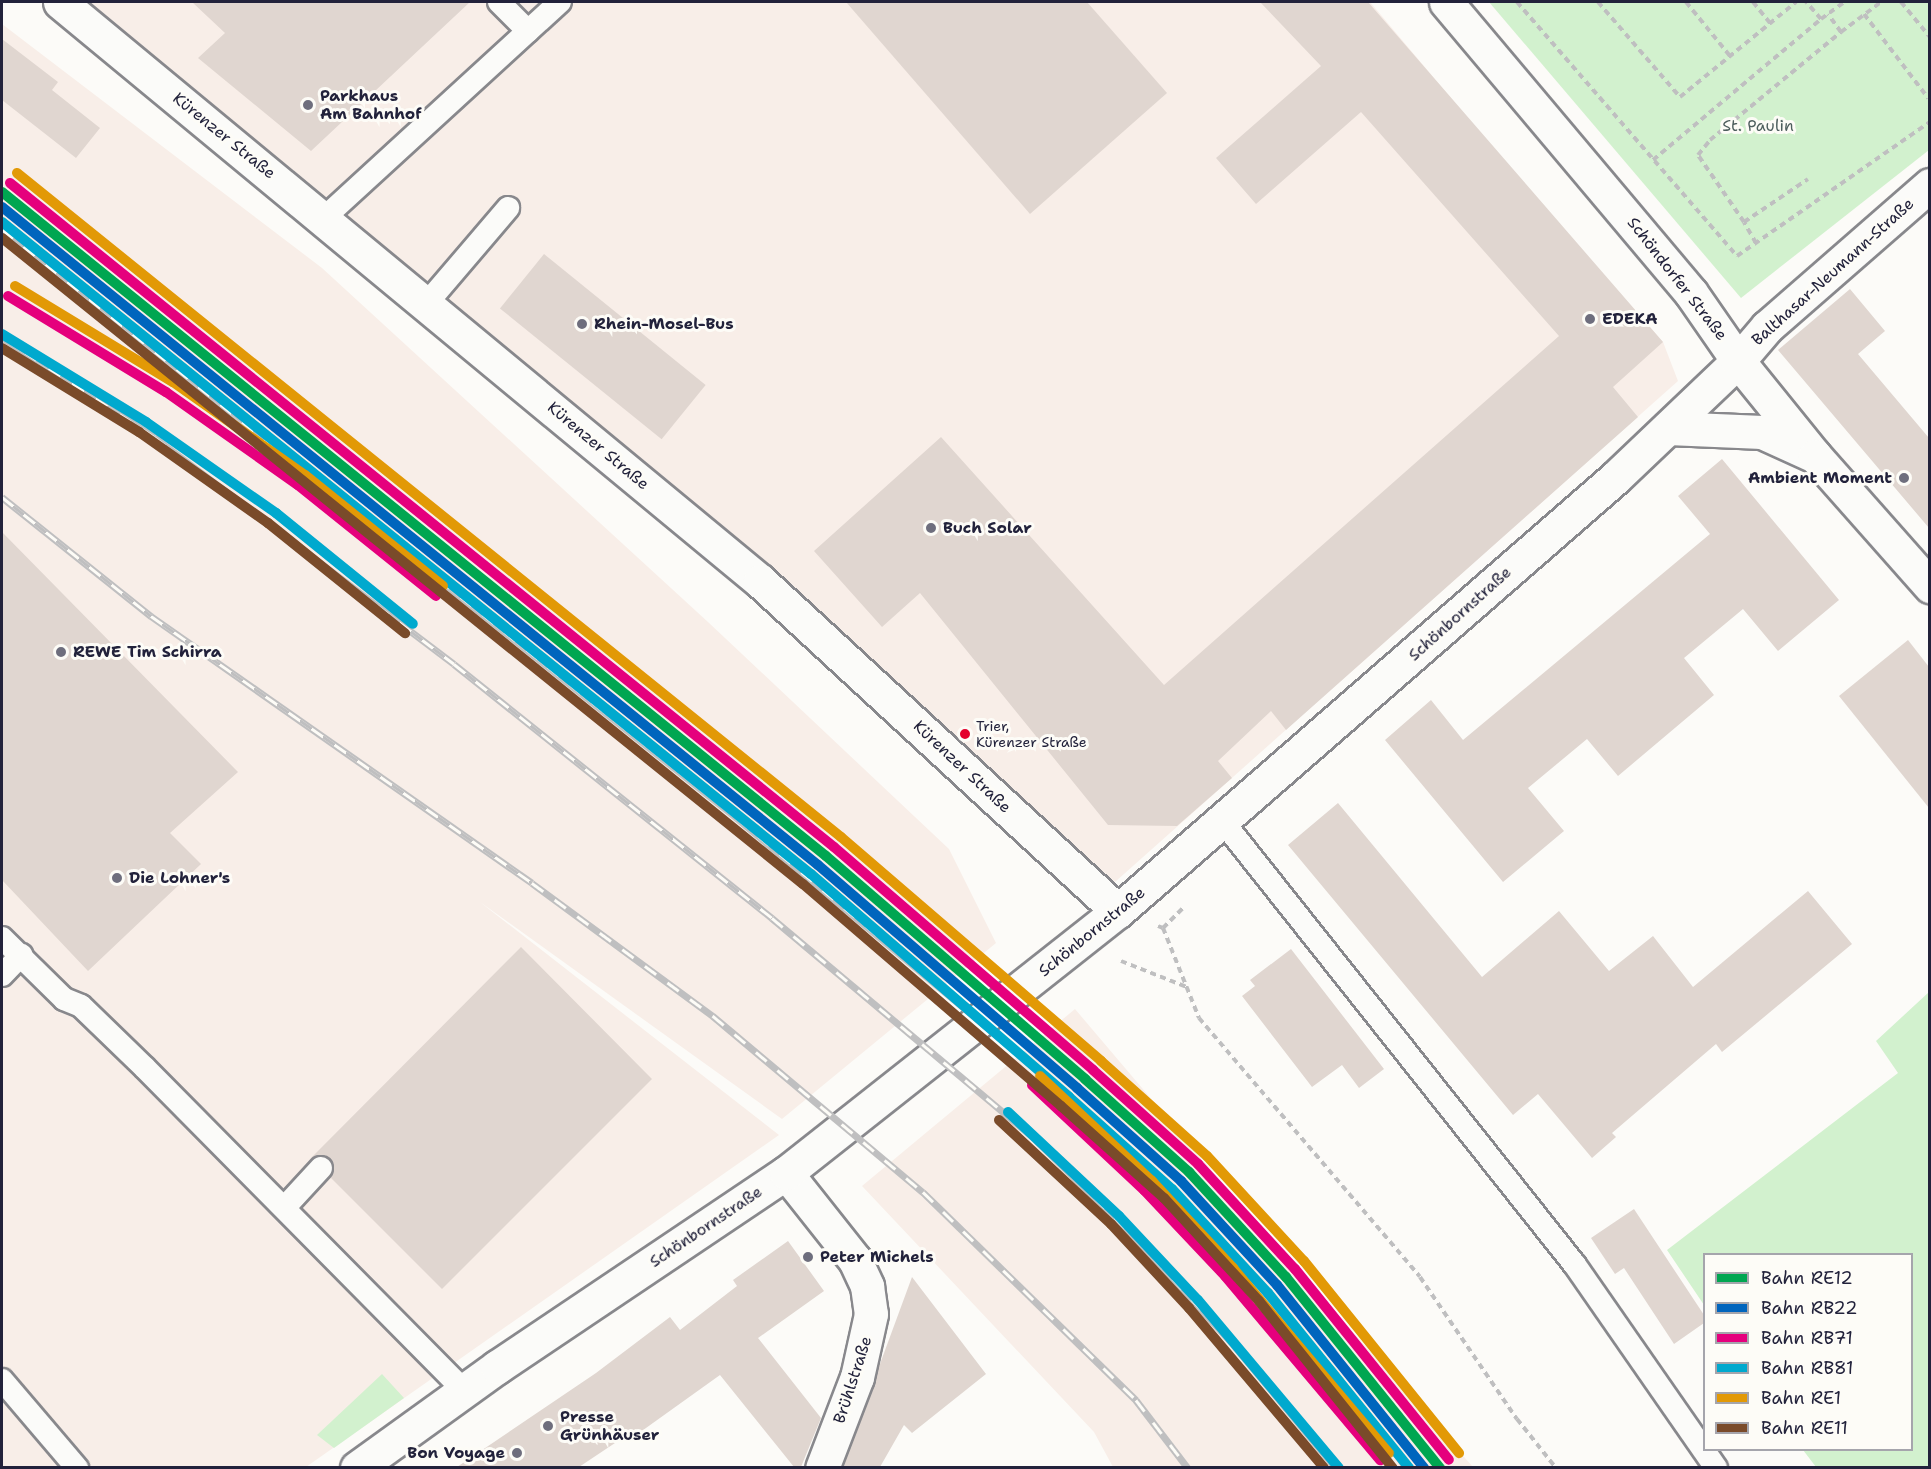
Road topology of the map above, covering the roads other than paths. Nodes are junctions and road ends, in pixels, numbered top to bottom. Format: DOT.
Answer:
graph roads {
  1 [pos="60,2"];
  2 [pos="498,2"];
  3 [pos="560,2"];
  4 [pos="1446,2"];
  5 [pos="528,31"];
  6 [pos="1929,185"];
  7 [pos="508,208"];
  8 [pos="324,218"];
  9 [pos="427,303"];
  10 [pos="1738,361"];
  11 [pos="1668,428"];
  12 [pos="1815,456"];
  13 [pos="1929,586"];
  14 [pos="1224,823"];
  15 [pos="1119,911"];
  16 [pos="2,938"];
  17 [pos="21,955"];
  18 [pos="2,975"];
  19 [pos="321,1168"];
  20 [pos="786,1173"];
  21 [pos="285,1207"];
  22 [pos="2,1380"];
  23 [pos="465,1391"];
  24 [pos="1703,1448"];
  25 [pos="1705,1451"];
  26 [pos="77,1467"];
  27 [pos="357,1467"];
  28 [pos="822,1467"];
  29 [pos="1716,1467"];
  1 -- 8 [label="street, Kürenzer Straße"];
  2 -- 5 [label="lane"];
  3 -- 5 [label="lane"];
  4 -- 10 [label="street, Schöndorfer Straße"];
  5 -- 8 [label="lane"];
  6 -- 10 [label="street, Balthasar-Neumann-Straße"];
  7 -- 9 [label="lane"];
  8 -- 9 [label="street, Kürenzer Straße"];
  9 -- 15 [label="street, Kürenzer Straße"];
  10 -- 11 [label="street, Schönbornstraße"];
  10 -- 12 [label="street, Schöndorfer Straße"];
  11 -- 12 [label="street"];
  11 -- 14 [label="street, Schönbornstraße"];
  12 -- 13 [label="street, Schöndorfer Straße"];
  14 -- 15 [label="street, Schönbornstraße"];
  14 -- 24 [label="lane"];
  15 -- 20 [label="street, Schönbornstraße"];
  16 -- 17 [label="lane"];
  17 -- 18 [label="lane"];
  17 -- 21 [label="lane"];
  19 -- 21 [label="lane"];
  20 -- 23 [label="street, Schönbornstraße"];
  20 -- 28 [label="street, Brühlstraße"];
  21 -- 23 [label="lane"];
  22 -- 26 [label="lane"];
  23 -- 27 [label="street, Schönbornstraße"];
  25 -- 29 [label="lane"];
}
